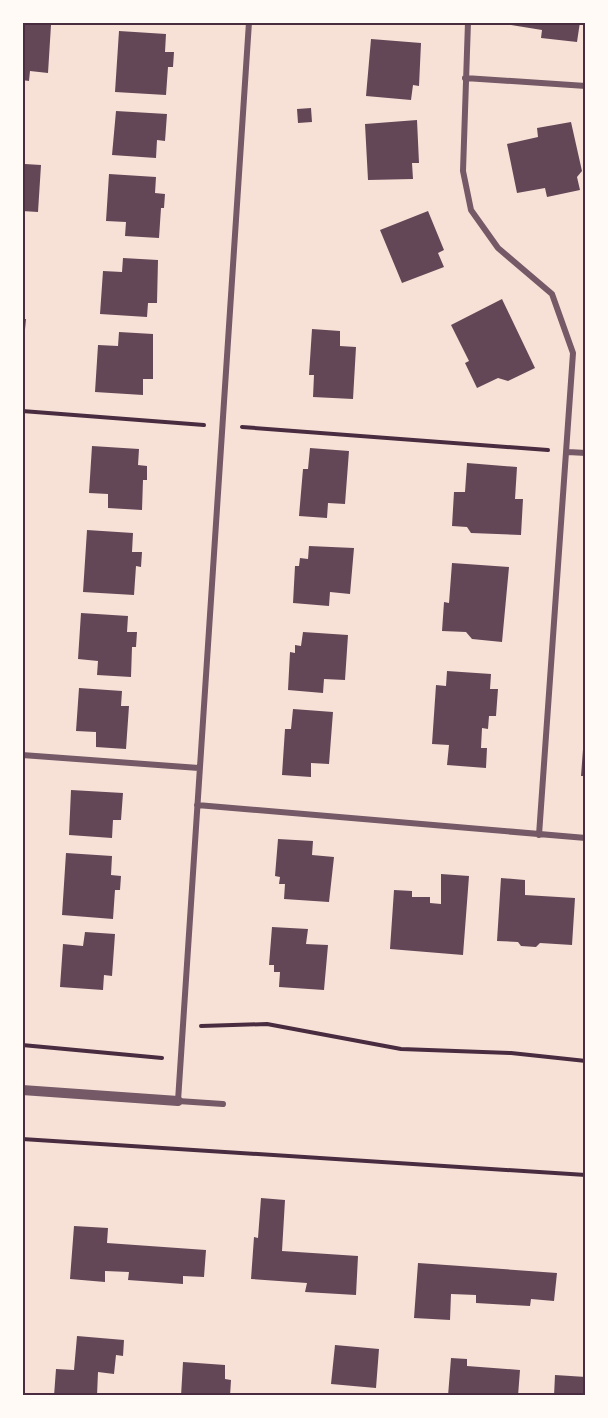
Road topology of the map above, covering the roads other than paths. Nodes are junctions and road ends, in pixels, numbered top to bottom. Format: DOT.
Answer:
graph roads {
  1 [pos="249,22"];
  2 [pos="468,22"];
  3 [pos="465,78"];
  4 [pos="585,86"];
  5 [pos="568,452"];
  6 [pos="585,453"];
  7 [pos="22,755"];
  8 [pos="199,768"];
  9 [pos="197,805"];
  10 [pos="539,835"];
  11 [pos="585,838"];
  12 [pos="22,1090"];
  13 [pos="178,1101"];
  14 [pos="223,1104"];
  1 -- 8 [label="street"];
  2 -- 3 [label="street"];
  3 -- 4 [label="street"];
  3 -- 5 [label="street"];
  5 -- 6 [label="street"];
  5 -- 10 [label="street"];
  7 -- 8 [label="street"];
  8 -- 9 [label="street"];
  9 -- 10 [label="street"];
  9 -- 13 [label="street"];
  10 -- 11 [label="street"];
  12 -- 13 [label="street"];
  13 -- 14 [label="street"];
}
